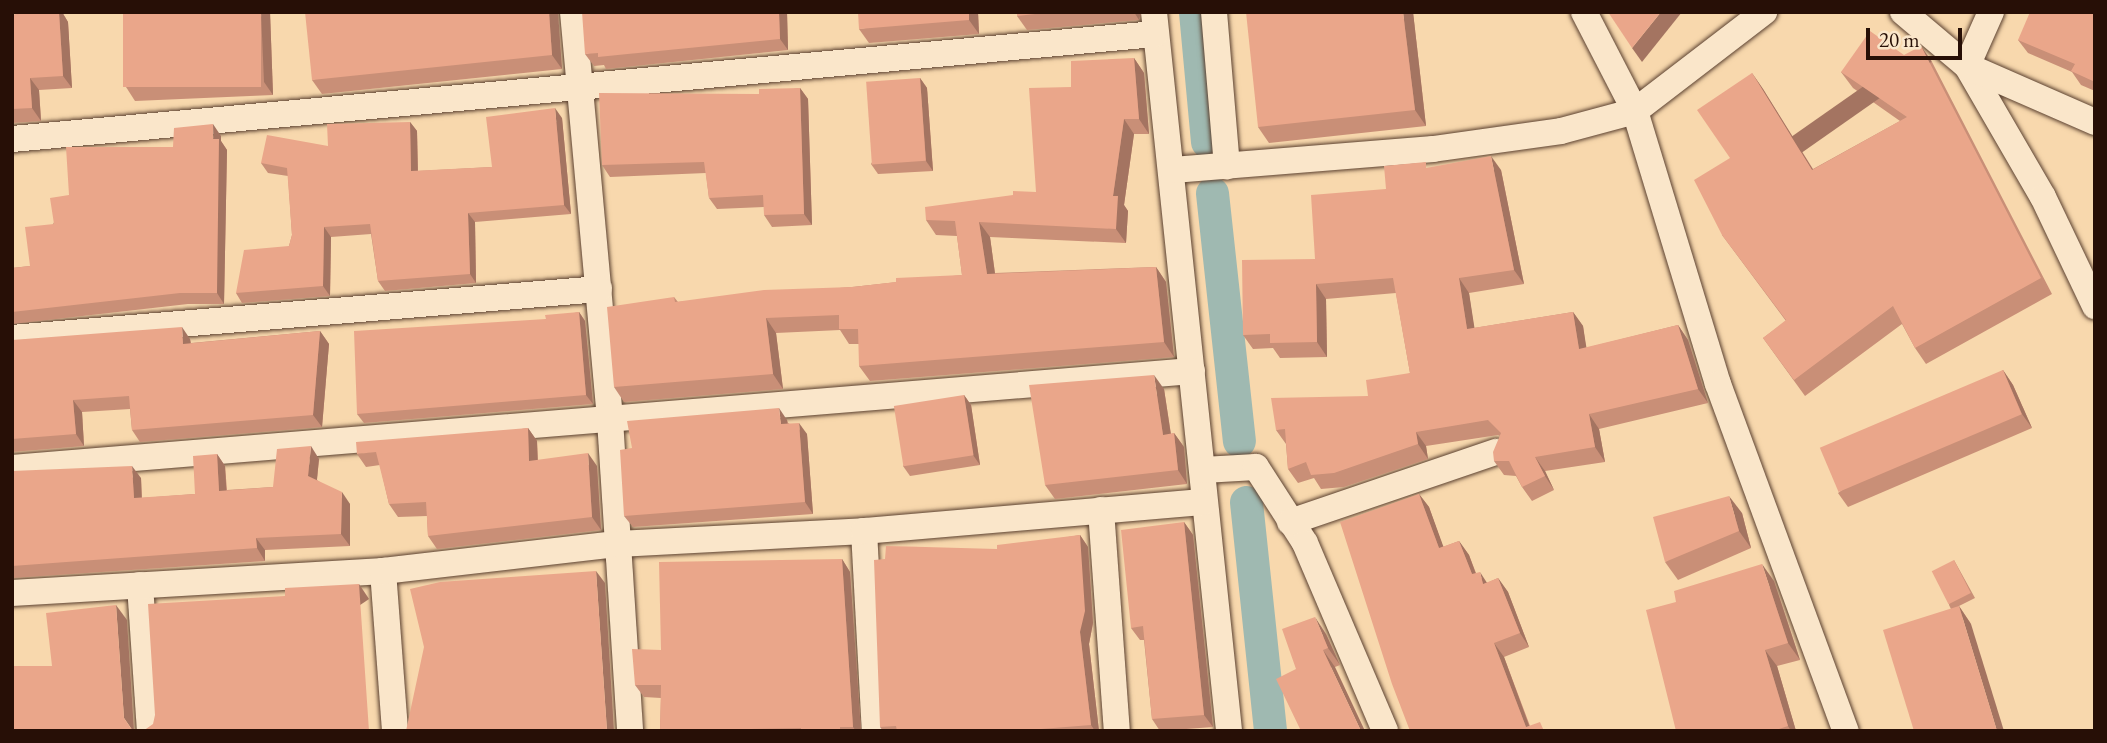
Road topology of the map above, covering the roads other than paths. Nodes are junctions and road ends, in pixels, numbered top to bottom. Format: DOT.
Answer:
graph roads {
  1 [pos="573,12"];
  2 [pos="1214,12"];
  3 [pos="1584,12"];
  4 [pos="1764,12"];
  5 [pos="1903,12"];
  6 [pos="1991,12"];
  7 [pos="1154,23"];
  8 [pos="1967,66"];
  9 [pos="579,84"];
  10 [pos="1635,111"];
  11 [pos="2095,122"];
  12 [pos="12,139"];
  13 [pos="1227,166"];
  14 [pos="1173,170"];
  15 [pos="599,289"];
  16 [pos="2095,306"];
  17 [pos="12,338"];
  18 [pos="1192,371"];
  19 [pos="610,420"];
  20 [pos="1496,452"];
  21 [pos="12,468"];
  22 [pos="1203,470"];
  23 [pos="1204,502"];
  24 [pos="1101,510"];
  25 [pos="1290,522"];
  26 [pos="864,531"];
  27 [pos="618,544"];
  28 [pos="383,571"];
  29 [pos="140,585"];
  30 [pos="12,593"];
  31 [pos="150,731"];
  32 [pos="394,731"];
  33 [pos="630,731"];
  34 [pos="875,731"];
  35 [pos="1117,731"];
  36 [pos="1230,731"];
  37 [pos="1385,731"];
  38 [pos="1846,731"];
  1 -- 9 [label="street"];
  2 -- 13 [label="street"];
  3 -- 10 [label="street"];
  4 -- 10 [label="street"];
  5 -- 8 [label="street"];
  6 -- 8 [label="street"];
  7 -- 9 [label="street"];
  7 -- 14 [label="street"];
  8 -- 11 [label="street"];
  8 -- 16 [label="street"];
  9 -- 12 [label="street"];
  9 -- 15 [label="street"];
  10 -- 13 [label="street"];
  10 -- 38 [label="street"];
  13 -- 14 [label="street"];
  14 -- 18 [label="street"];
  15 -- 17 [label="street"];
  15 -- 19 [label="street"];
  18 -- 19 [label="street"];
  18 -- 22 [label="street"];
  19 -- 21 [label="street"];
  19 -- 27 [label="street"];
  20 -- 25 [label="street"];
  22 -- 23 [label="street"];
  22 -- 25 [label="street"];
  23 -- 24 [label="street"];
  23 -- 36 [label="street"];
  24 -- 26 [label="street"];
  24 -- 35 [label="street"];
  25 -- 37 [label="street"];
  26 -- 27 [label="street"];
  26 -- 34 [label="street"];
  27 -- 28 [label="street"];
  27 -- 33 [label="street"];
  28 -- 29 [label="street"];
  28 -- 32 [label="street"];
  29 -- 30 [label="street"];
  29 -- 31 [label="street"];
}
